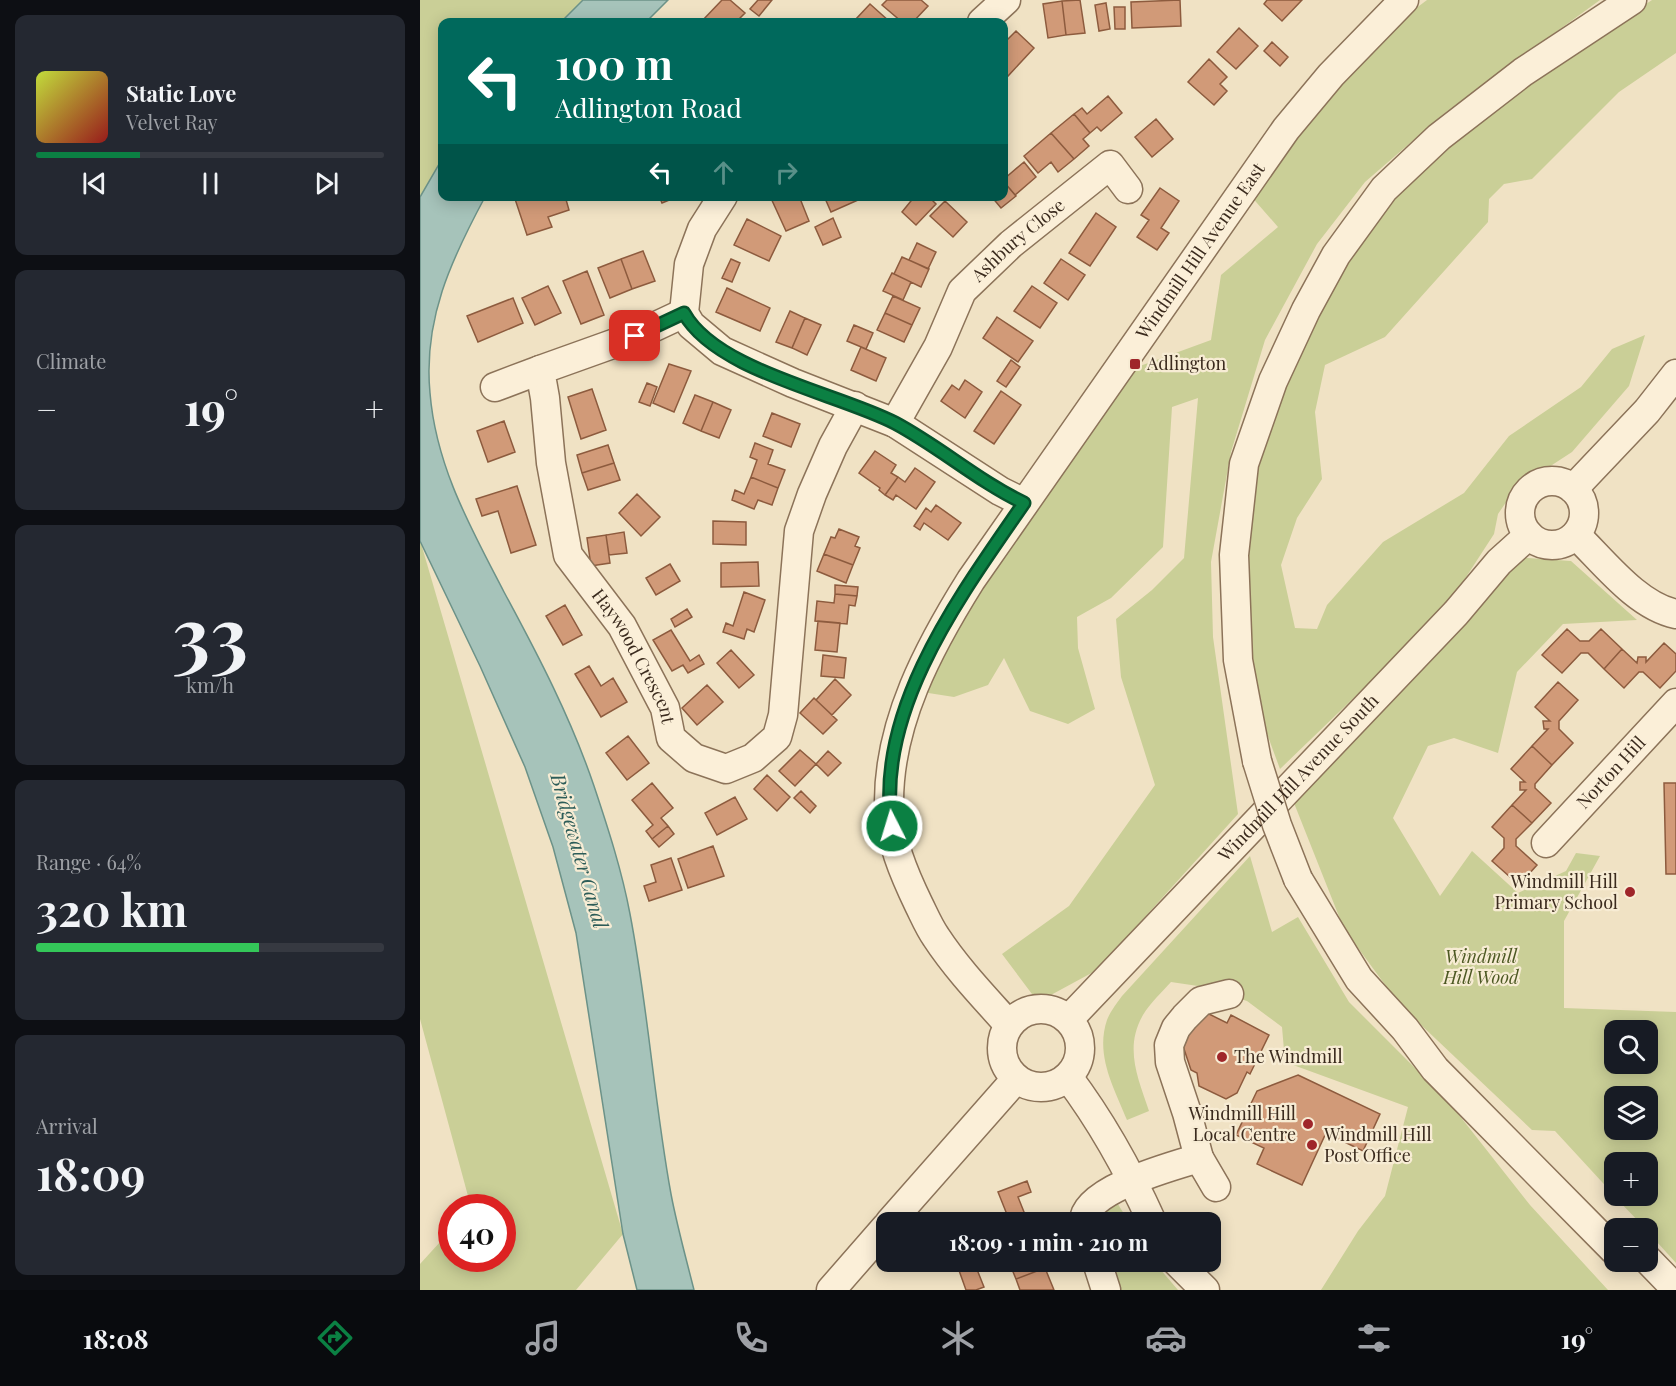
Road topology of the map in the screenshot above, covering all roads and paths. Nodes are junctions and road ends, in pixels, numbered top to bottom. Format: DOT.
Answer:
graph roads {
  1 [pos="1006,0"];
  2 [pos="1404,0"];
  3 [pos="1632,0"];
  4 [pos="986,18"];
  5 [pos="1128,189"];
  6 [pos="720,201"];
  7 [pos="684,313"];
  8 [pos="540,370"];
  9 [pos="1676,374"];
  10 [pos="495,387"];
  11 [pos="855,406"];
  12 [pos="895,423"];
  13 [pos="1574,489"];
  14 [pos="1024,503"];
  15 [pos="1528,535"];
  16 [pos="1576,535"];
  17 [pos="1676,614"];
  18 [pos="1676,703"];
  19 [pos="1546,843"];
  20 [pos="1229,994"];
  21 [pos="1069,1019"];
  22 [pos="1009,1025"];
  23 [pos="1405,1029"];
  24 [pos="1068,1077"];
  25 [pos="1016,1079"];
  26 [pos="1198,1158"];
  27 [pos="1133,1180"];
  28 [pos="1216,1187"];
  29 [pos="899,1212"];
  30 [pos="1086,1212"];
  31 [pos="1147,1212"];
  32 [pos="1607,1218"];
  33 [pos="876,1238"];
  34 [pos="1604,1240"];
  35 [pos="1658,1270"];
  36 [pos="1100,1272"];
  37 [pos="1187,1272"];
  38 [pos="1636,1272"];
  39 [pos="1676,1289"];
  40 [pos="831,1290"];
  41 [pos="1106,1290"];
  42 [pos="1205,1290"];
  43 [pos="1653,1290"];
  1 -- 4 [label="street"];
  2 -- 14 [label="street, Windmill Hill Avenue East"];
  3 -- 23 [label="street, bridge"];
  5 -- 12 [label="street, Ashbury Close"];
  6 -- 7 [label="street"];
  7 -- 8 [label="street"];
  7 -- 11 [label="street"];
  8 -- 10 [label="street"];
  8 -- 11 [label="street, Haywood Crescent"];
  9 -- 13 [label="street"];
  11 -- 12 [label="street"];
  12 -- 14 [label="street"];
  13 -- 15 [label="street"];
  13 -- 16 [label="street"];
  14 -- 22 [label="street, Windmill Hill Avenue East"];
  15 -- 16 [label="street"];
  15 -- 21 [label="street, Windmill Hill Avenue South"];
  16 -- 17 [label="street"];
  18 -- 19 [label="street, Norton Hill"];
  20 -- 26 [label="street"];
  21 -- 22 [label="street"];
  21 -- 24 [label="street"];
  22 -- 25 [label="street"];
  23 -- 32 [label="street"];
  23 -- 34 [label="street"];
  24 -- 25 [label="street"];
  24 -- 27 [label="street"];
  25 -- 29 [label="street"];
  26 -- 27 [label="street"];
  26 -- 28 [label="street"];
  27 -- 30 [label="street"];
  27 -- 31 [label="street"];
  33 -- 40 [label="street"];
  35 -- 39 [label="street"];
  36 -- 41 [label="street"];
  37 -- 42 [label="street"];
  38 -- 43 [label="street"];
}
